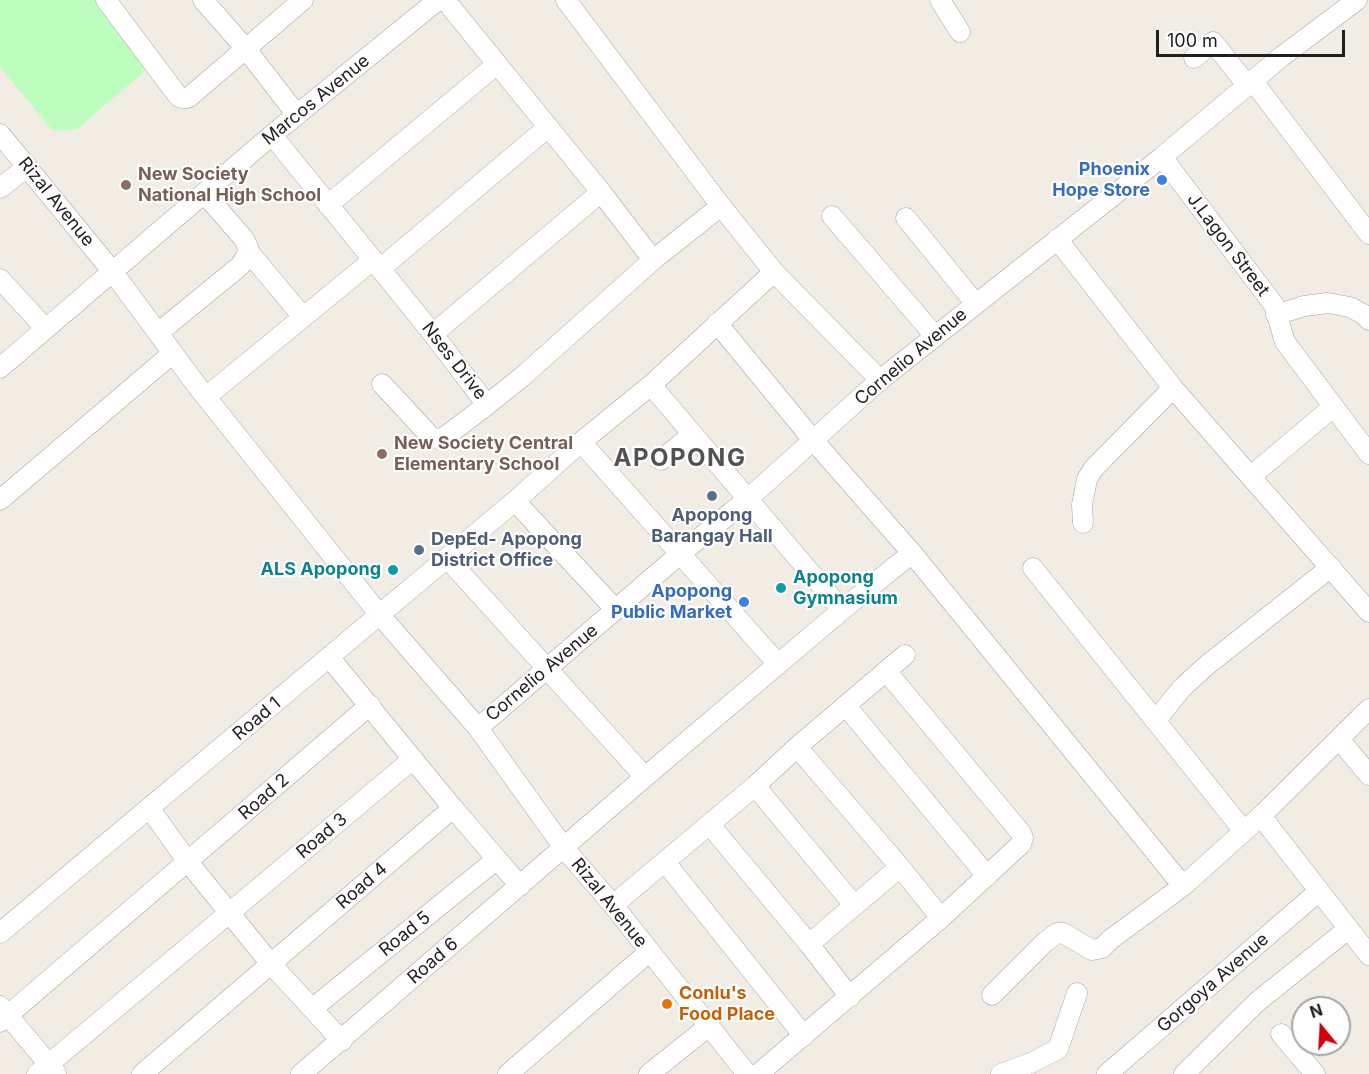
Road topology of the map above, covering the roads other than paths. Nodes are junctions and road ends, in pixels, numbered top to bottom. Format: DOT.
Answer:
graph roads {
  1 [pos="105,0"];
  2 [pos="203,0"];
  3 [pos="303,0"];
  4 [pos="438,0"];
  5 [pos="445,0"];
  6 [pos="566,0"];
  7 [pos="940,0"];
  8 [pos="1358,0"];
  9 [pos="1369,14"];
  10 [pos="960,32"];
  11 [pos="246,49"];
  12 [pos="1194,58"];
  13 [pos="497,64"];
  14 [pos="1249,83"];
  15 [pos="297,115"];
  16 [pos="548,127"];
  17 [pos="0,134"];
  18 [pos="272,135"];
  19 [pos="1162,157"];
  20 [pos="27,167"];
  21 [pos="0,188"];
  22 [pos="601,192"];
  23 [pos="204,193"];
  24 [pos="328,205"];
  25 [pos="721,206"];
  26 [pos="832,216"];
  27 [pos="906,218"];
  28 [pos="1369,234"];
  29 [pos="1057,239"];
  30 [pos="248,251"];
  31 [pos="653,260"];
  32 [pos="377,264"];
  33 [pos="112,271"];
  34 [pos="774,272"];
  35 [pos="0,279"];
  36 [pos="975,303"];
  37 [pos="1276,315"];
  38 [pos="303,317"];
  39 [pos="1369,320"];
  40 [pos="717,323"];
  41 [pos="45,328"];
  42 [pos="158,333"];
  43 [pos="433,334"];
  44 [pos="935,336"];
  45 [pos="173,353"];
  46 [pos="0,368"];
  47 [pos="880,380"];
  48 [pos="382,384"];
  49 [pos="651,385"];
  50 [pos="1173,388"];
  51 [pos="207,396"];
  52 [pos="487,405"];
  53 [pos="1333,407"];
  54 [pos="693,434"];
  55 [pos="813,440"];
  56 [pos="581,442"];
  57 [pos="1369,454"];
  58 [pos="661,460"];
  59 [pos="1251,476"];
  60 [pos="749,498"];
  61 [pos="0,500"];
  62 [pos="515,501"];
  63 [pos="1083,523"];
  64 [pos="912,553"];
  65 [pos="680,554"];
  66 [pos="447,558"];
  67 [pos="1331,567"];
  68 [pos="1033,568"];
  69 [pos="616,610"];
  70 [pos="842,610"];
  71 [pos="1369,612"];
  72 [pos="379,614"];
  73 [pos="905,655"];
  74 [pos="329,657"];
  75 [pos="777,664"];
  76 [pos="548,669"];
  77 [pos="888,672"];
  78 [pos="370,705"];
  79 [pos="846,706"];
  80 [pos="1369,709"];
  81 [pos="1156,720"];
  82 [pos="478,728"];
  83 [pos="1339,739"];
  84 [pos="796,747"];
  85 [pos="413,759"];
  86 [pos="1369,775"];
  87 [pos="645,777"];
  88 [pos="755,786"];
  89 [pos="453,808"];
  90 [pos="150,809"];
  91 [pos="1261,816"];
  92 [pos="710,825"];
  93 [pos="1243,830"];
  94 [pos="564,848"];
  95 [pos="497,859"];
  96 [pos="188,862"];
  97 [pos="665,862"];
  98 [pos="900,867"];
  99 [pos="987,876"];
  100 [pos="520,886"];
  101 [pos="1183,886"];
  102 [pos="1318,892"];
  103 [pos="613,905"];
  104 [pos="854,905"];
  105 [pos="230,912"];
  106 [pos="941,918"];
  107 [pos="1348,929"];
  108 [pos="0,933"];
  109 [pos="809,944"];
  110 [pos="649,952"];
  111 [pos="1369,956"];
  112 [pos="272,964"];
  113 [pos="1077,993"];
  114 [pos="992,995"];
  115 [pos="850,997"];
  116 [pos="313,1008"];
  117 [pos="2,1015"];
  118 [pos="709,1026"];
  119 [pos="1281,1034"];
  120 [pos="804,1036"];
  121 [pos="342,1041"];
  122 [pos="48,1071"];
  123 [pos="142,1074"];
  124 [pos="302,1074"];
  125 [pos="508,1074"];
  126 [pos="649,1074"];
  127 [pos="747,1074"];
  128 [pos="758,1074"];
  129 [pos="1001,1074"];
  130 [pos="1107,1074"];
  131 [pos="1184,1074"];
  132 [pos="1315,1074"];
  1 -- 11 [label="street"];
  2 -- 11 [label="street"];
  3 -- 11 [label="street"];
  4 -- 15 [label="street, Marcos Avenue"];
  5 -- 13 [label="street"];
  6 -- 25 [label="street"];
  7 -- 10 [label="street"];
  8 -- 9 [label="street"];
  8 -- 14 [label="street, Cornelio Avenue"];
  11 -- 15 [label="street"];
  12 -- 14 [label="street"];
  13 -- 16 [label="street"];
  13 -- 24 [label="street"];
  14 -- 19 [label="street, Cornelio Avenue"];
  14 -- 28 [label="street"];
  15 -- 18 [label="street, Marcos Avenue"];
  16 -- 22 [label="street"];
  16 -- 32 [label="street"];
  17 -- 20 [label="street, Rizal Avenue"];
  18 -- 23 [label="street, Marcos Avenue"];
  18 -- 24 [label="street, Nses Drive"];
  19 -- 29 [label="street, Cornelio Avenue"];
  19 -- 37 [label="street, J.Lagon Street"];
  20 -- 21 [label="street"];
  20 -- 33 [label="street, Rizal Avenue"];
  22 -- 31 [label="street"];
  22 -- 43 [label="street"];
  23 -- 30 [label="street"];
  23 -- 33 [label="street, Marcos Avenue"];
  24 -- 32 [label="street, Nses Drive"];
  25 -- 31 [label="street, Nses Drive"];
  25 -- 34 [label="street"];
  26 -- 44 [label="street"];
  27 -- 36 [label="street"];
  29 -- 36 [label="street, Cornelio Avenue"];
  29 -- 50 [label="street"];
  30 -- 38 [label="street"];
  30 -- 42 [label="street"];
  31 -- 52 [label="street, Nses Drive"];
  32 -- 38 [label="street"];
  32 -- 43 [label="street, Nses Drive"];
  33 -- 41 [label="street, Marcos Avenue"];
  33 -- 42 [label="street, Rizal Avenue"];
  34 -- 40 [label="street, Road 1"];
  34 -- 47 [label="street"];
  35 -- 41 [label="street"];
  36 -- 44 [label="street, Cornelio Avenue"];
  37 -- 39 [label="street"];
  37 -- 53 [label="street, J.Lagon Street"];
  38 -- 51 [label="street"];
  40 -- 49 [label="street, Road 1"];
  40 -- 55 [label="street"];
  41 -- 46 [label="street, Marcos Avenue"];
  42 -- 45 [label="street, Rizal Avenue"];
  43 -- 52 [label="street, Nses Drive"];
  44 -- 47 [label="street, Cornelio Avenue"];
  45 -- 51 [label="street, Rizal Avenue"];
  45 -- 61 [label="street"];
  47 -- 55 [label="street, Cornelio Avenue"];
  48 -- 52 [label="street"];
  49 -- 54 [label="street"];
  49 -- 56 [label="street, Road 1"];
  50 -- 59 [label="street"];
  50 -- 63 [label="street"];
  51 -- 72 [label="street, Rizal Avenue"];
  53 -- 57 [label="street, J.Lagon Street"];
  53 -- 59 [label="street"];
  54 -- 58 [label="street"];
  54 -- 60 [label="street"];
  55 -- 60 [label="street, Cornelio Avenue"];
  55 -- 64 [label="street"];
  56 -- 62 [label="street, Road 1"];
  56 -- 65 [label="street"];
  59 -- 67 [label="street"];
  60 -- 65 [label="street, Cornelio Avenue"];
  60 -- 70 [label="street"];
  62 -- 66 [label="street, Road 1"];
  62 -- 69 [label="street"];
  64 -- 70 [label="street, Road 6"];
  64 -- 101 [label="street"];
  65 -- 69 [label="street, Cornelio Avenue"];
  65 -- 75 [label="street"];
  66 -- 72 [label="street, Road 1"];
  66 -- 76 [label="street"];
  67 -- 71 [label="street"];
  67 -- 81 [label="street"];
  68 -- 81 [label="street"];
  69 -- 76 [label="street, Cornelio Avenue"];
  70 -- 75 [label="street, Road 6"];
  72 -- 74 [label="street, Road 1"];
  72 -- 82 [label="street, Rizal Avenue"];
  73 -- 77 [label="street"];
  74 -- 78 [label="street"];
  74 -- 90 [label="street, Road 1"];
  75 -- 87 [label="street, Road 6"];
  76 -- 82 [label="street, Cornelio Avenue"];
  76 -- 87 [label="street"];
  77 -- 79 [label="street"];
  77 -- 99 [label="street"];
  78 -- 85 [label="street"];
  78 -- 96 [label="street, Road 2"];
  79 -- 84 [label="street"];
  79 -- 99 [label="street"];
  80 -- 83 [label="street"];
  81 -- 93 [label="street"];
  82 -- 94 [label="street, Rizal Avenue"];
  83 -- 86 [label="street"];
  83 -- 91 [label="street"];
  84 -- 88 [label="street"];
  84 -- 98 [label="street"];
  85 -- 89 [label="street"];
  85 -- 105 [label="street, Road 3"];
  87 -- 94 [label="street, Road 6"];
  88 -- 92 [label="street"];
  88 -- 104 [label="street"];
  89 -- 95 [label="street"];
  89 -- 112 [label="street, Road 4"];
  90 -- 96 [label="street"];
  90 -- 108 [label="street, Road 1"];
  91 -- 93 [label="street"];
  91 -- 102 [label="street"];
  92 -- 97 [label="street"];
  92 -- 109 [label="street"];
  93 -- 101 [label="street"];
  94 -- 100 [label="street, Road 6"];
  94 -- 103 [label="street, Rizal Avenue"];
  95 -- 100 [label="street"];
  95 -- 116 [label="street, Road 5"];
  96 -- 105 [label="street"];
  96 -- 117 [label="street, Road 2"];
  97 -- 103 [label="street"];
  97 -- 120 [label="street"];
  98 -- 104 [label="street"];
  98 -- 106 [label="street"];
  99 -- 106 [label="street"];
  100 -- 121 [label="street, Road 6"];
  101 -- 114 [label="street"];
  102 -- 107 [label="street"];
  102 -- 130 [label="street, Gorgoya Avenue"];
  103 -- 110 [label="street, Rizal Avenue"];
  104 -- 109 [label="street"];
  105 -- 112 [label="street"];
  105 -- 122 [label="street, Road 3"];
  106 -- 115 [label="street"];
  107 -- 111 [label="street"];
  107 -- 131 [label="street"];
  109 -- 115 [label="street"];
  110 -- 118 [label="street, Rizal Avenue"];
  110 -- 125 [label="street"];
  112 -- 116 [label="street"];
  112 -- 123 [label="street, Road 4"];
  113 -- 129 [label="street"];
  115 -- 120 [label="street"];
  116 -- 121 [label="street"];
  117 -- 122 [label="street"];
  118 -- 126 [label="street"];
  118 -- 127 [label="street, Rizal Avenue"];
  119 -- 132 [label="street"];
  120 -- 128 [label="street"];
  121 -- 124 [label="street, Road 6"];
}
